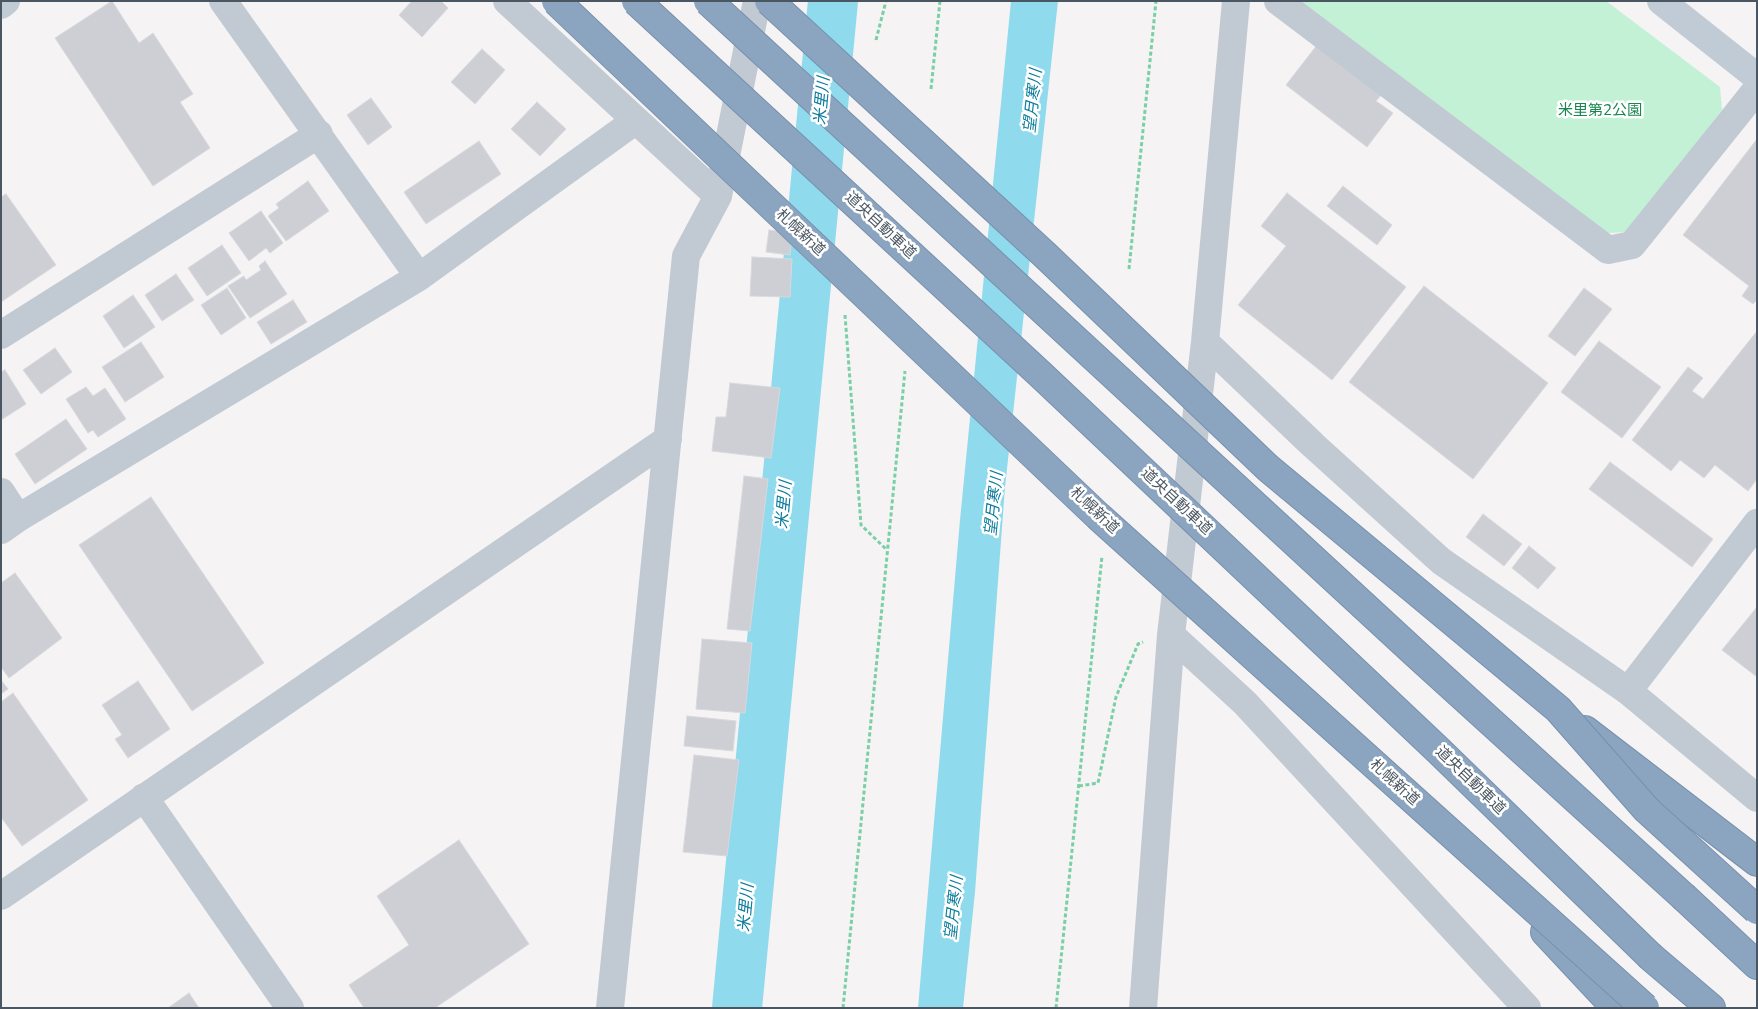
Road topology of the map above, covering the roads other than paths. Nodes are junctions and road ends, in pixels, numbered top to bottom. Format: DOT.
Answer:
graph roads {
  1 [pos="6,1"];
  2 [pos="223,1"];
  3 [pos="507,1"];
  4 [pos="556,1"];
  5 [pos="636,1"];
  6 [pos="708,1"];
  7 [pos="757,1"];
  8 [pos="769,1"];
  9 [pos="1236,1"];
  10 [pos="1278,1"];
  11 [pos="1661,1"];
  12 [pos="1,5"];
  13 [pos="1757,77"];
  14 [pos="1757,90"];
  15 [pos="635,121"];
  16 [pos="319,134"];
  17 [pos="718,196"];
  18 [pos="419,277"];
  19 [pos="1,335"];
  20 [pos="1204,342"];
  21 [pos="668,439"];
  22 [pos="1,492"];
  23 [pos="1757,522"];
  24 [pos="10,524"];
  25 [pos="1171,635"];
  26 [pos="1628,691"];
  27 [pos="1558,709"];
  28 [pos="144,797"];
  29 [pos="1757,798"];
  30 [pos="1463,845"];
  31 [pos="1757,862"];
  32 [pos="1,896"];
  33 [pos="1685,898"];
  34 [pos="1757,910"];
  35 [pos="1757,951"];
  36 [pos="1651,957"];
  37 [pos="1757,965"];
  38 [pos="290,1008"];
  39 [pos="610,1008"];
  40 [pos="1144,1008"];
  41 [pos="1526,1008"];
  42 [pos="1616,1008"];
  43 [pos="1645,1008"];
  44 [pos="1697,1008"];
  45 [pos="1711,1008"];
  1 -- 12 [label="street"];
  2 -- 16 [label="street"];
  3 -- 15 [label="street"];
  4 -- 30 [label="highway, 札幌新道, bridge"];
  5 -- 36 [label="highway, 道央自動車道, bridge"];
  6 -- 33 [label="highway, bridge"];
  7 -- 17 [label="street"];
  8 -- 27 [label="highway, bridge"];
  9 -- 20 [label="street"];
  10 -- 14 [label="street"];
  11 -- 13 [label="street"];
  15 -- 17 [label="street"];
  15 -- 18 [label="street"];
  16 -- 18 [label="street"];
  16 -- 19 [label="street"];
  17 -- 21 [label="street"];
  18 -- 24 [label="street"];
  20 -- 25 [label="street"];
  20 -- 26 [label="street"];
  21 -- 28 [label="street"];
  21 -- 39 [label="street"];
  22 -- 24 [label="street"];
  23 -- 26 [label="street"];
  25 -- 40 [label="street"];
  25 -- 41 [label="street"];
  26 -- 29 [label="street"];
  27 -- 31 [label="highway, bridge"];
  27 -- 34 [label="highway, bridge"];
  28 -- 32 [label="street"];
  28 -- 38 [label="street"];
  30 -- 42 [label="highway, bridge"];
  30 -- 43 [label="highway, 札幌新道, bridge"];
  33 -- 35 [label="highway"];
  33 -- 37 [label="highway"];
  36 -- 44 [label="highway"];
  36 -- 45 [label="highway, 道央自動車道"];
}
